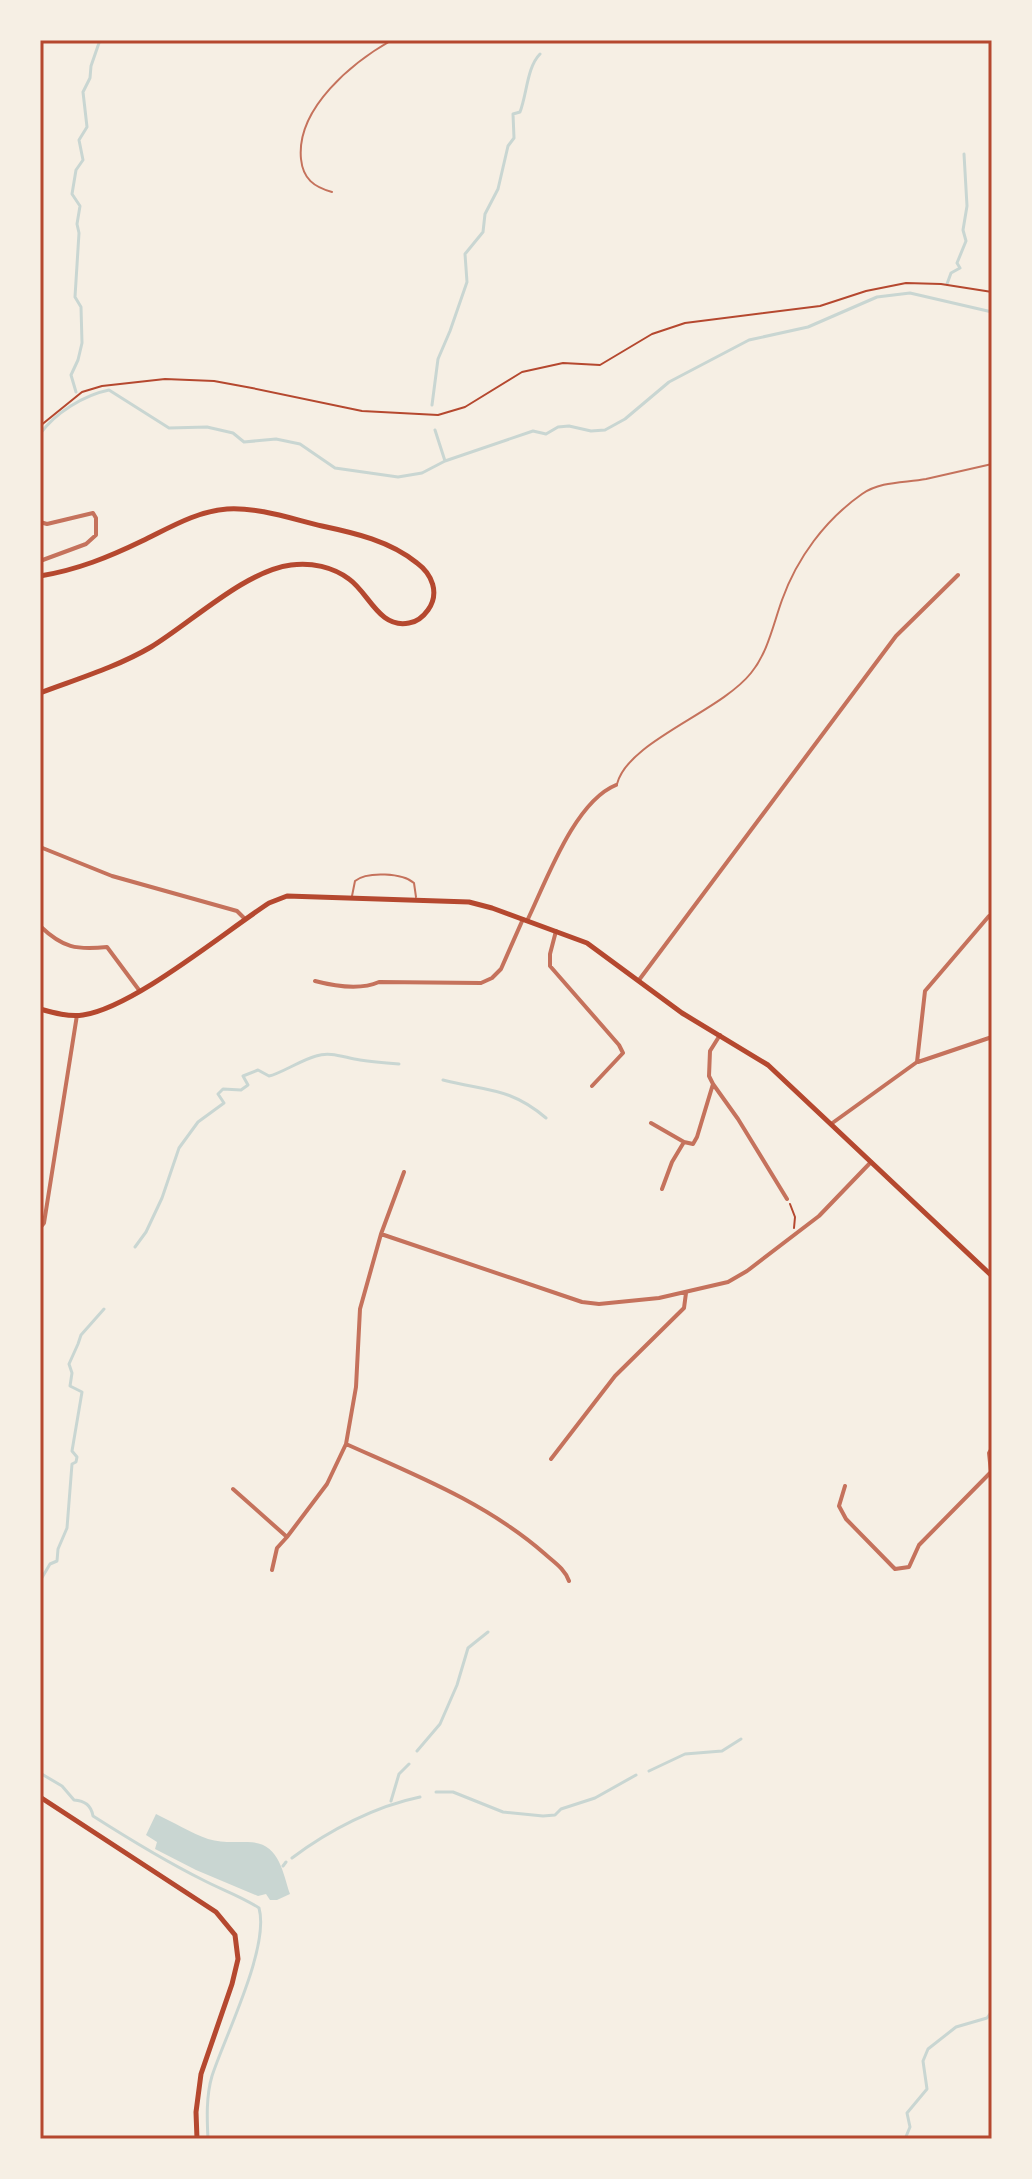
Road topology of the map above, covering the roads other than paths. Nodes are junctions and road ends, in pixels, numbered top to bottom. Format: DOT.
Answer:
graph roads {
  1 [pos="392,40"];
  2 [pos="332,192"];
  3 [pos="41,457"];
  4 [pos="992,464"];
  5 [pos="40,468"];
  6 [pos="40,522"];
  7 [pos="40,561"];
  8 [pos="958,575"];
  9 [pos="40,576"];
  10 [pos="40,693"];
  11 [pos="616,785"];
  12 [pos="40,847"];
  13 [pos="352,897"];
  14 [pos="416,899"];
  15 [pos="989,916"];
  16 [pos="245,919"];
  17 [pos="525,920"];
  18 [pos="40,926"];
  19 [pos="556,931"];
  20 [pos="639,980"];
  21 [pos="315,981"];
  22 [pos="139,990"];
  23 [pos="40,1009"];
  24 [pos="77,1015"];
  25 [pos="720,1035"];
  26 [pos="992,1037"];
  27 [pos="917,1062"];
  28 [pos="713,1084"];
  29 [pos="592,1086"];
  30 [pos="651,1123"];
  31 [pos="831,1124"];
  32 [pos="684,1142"];
  33 [pos="871,1162"];
  34 [pos="404,1172"];
  35 [pos="662,1189"];
  36 [pos="787,1199"];
  37 [pos="40,1228"];
  38 [pos="381,1234"];
  39 [pos="991,1273"];
  40 [pos="686,1293"];
  41 [pos="346,1444"];
  42 [pos="992,1448"];
  43 [pos="551,1459"];
  44 [pos="845,1486"];
  45 [pos="233,1489"];
  46 [pos="287,1537"];
  47 [pos="272,1570"];
  48 [pos="569,1581"];
  49 [pos="40,1797"];
  50 [pos="197,2139"];
  1 -- 2 [label="lane"];
  3 -- 5 [label="street"];
  4 -- 11 [label="lane"];
  6 -- 7 [label="street"];
  8 -- 20 [label="street"];
  9 -- 10 [label="main road"];
  11 -- 17 [label="street"];
  12 -- 16 [label="street"];
  13 -- 14 [label="main road"];
  13 -- 14 [label="lane"];
  13 -- 16 [label="main road"];
  14 -- 17 [label="main road"];
  15 -- 27 [label="street"];
  16 -- 22 [label="main road"];
  17 -- 19 [label="main road"];
  17 -- 21 [label="street"];
  18 -- 22 [label="street"];
  19 -- 20 [label="main road"];
  19 -- 29 [label="street"];
  20 -- 25 [label="main road"];
  22 -- 24 [label="main road"];
  23 -- 24 [label="main road"];
  24 -- 37 [label="street"];
  25 -- 28 [label="street"];
  25 -- 31 [label="main road"];
  26 -- 27 [label="street"];
  27 -- 31 [label="street"];
  28 -- 32 [label="street"];
  28 -- 36 [label="street"];
  30 -- 32 [label="street"];
  31 -- 33 [label="main road"];
  32 -- 35 [label="street"];
  33 -- 39 [label="main road"];
  33 -- 40 [label="street"];
  34 -- 38 [label="street"];
  38 -- 40 [label="street"];
  38 -- 41 [label="street"];
  40 -- 43 [label="street"];
  41 -- 46 [label="street"];
  41 -- 48 [label="street"];
  42 -- 44 [label="street"];
  45 -- 46 [label="street"];
  46 -- 47 [label="street"];
  49 -- 50 [label="main road"];
}
